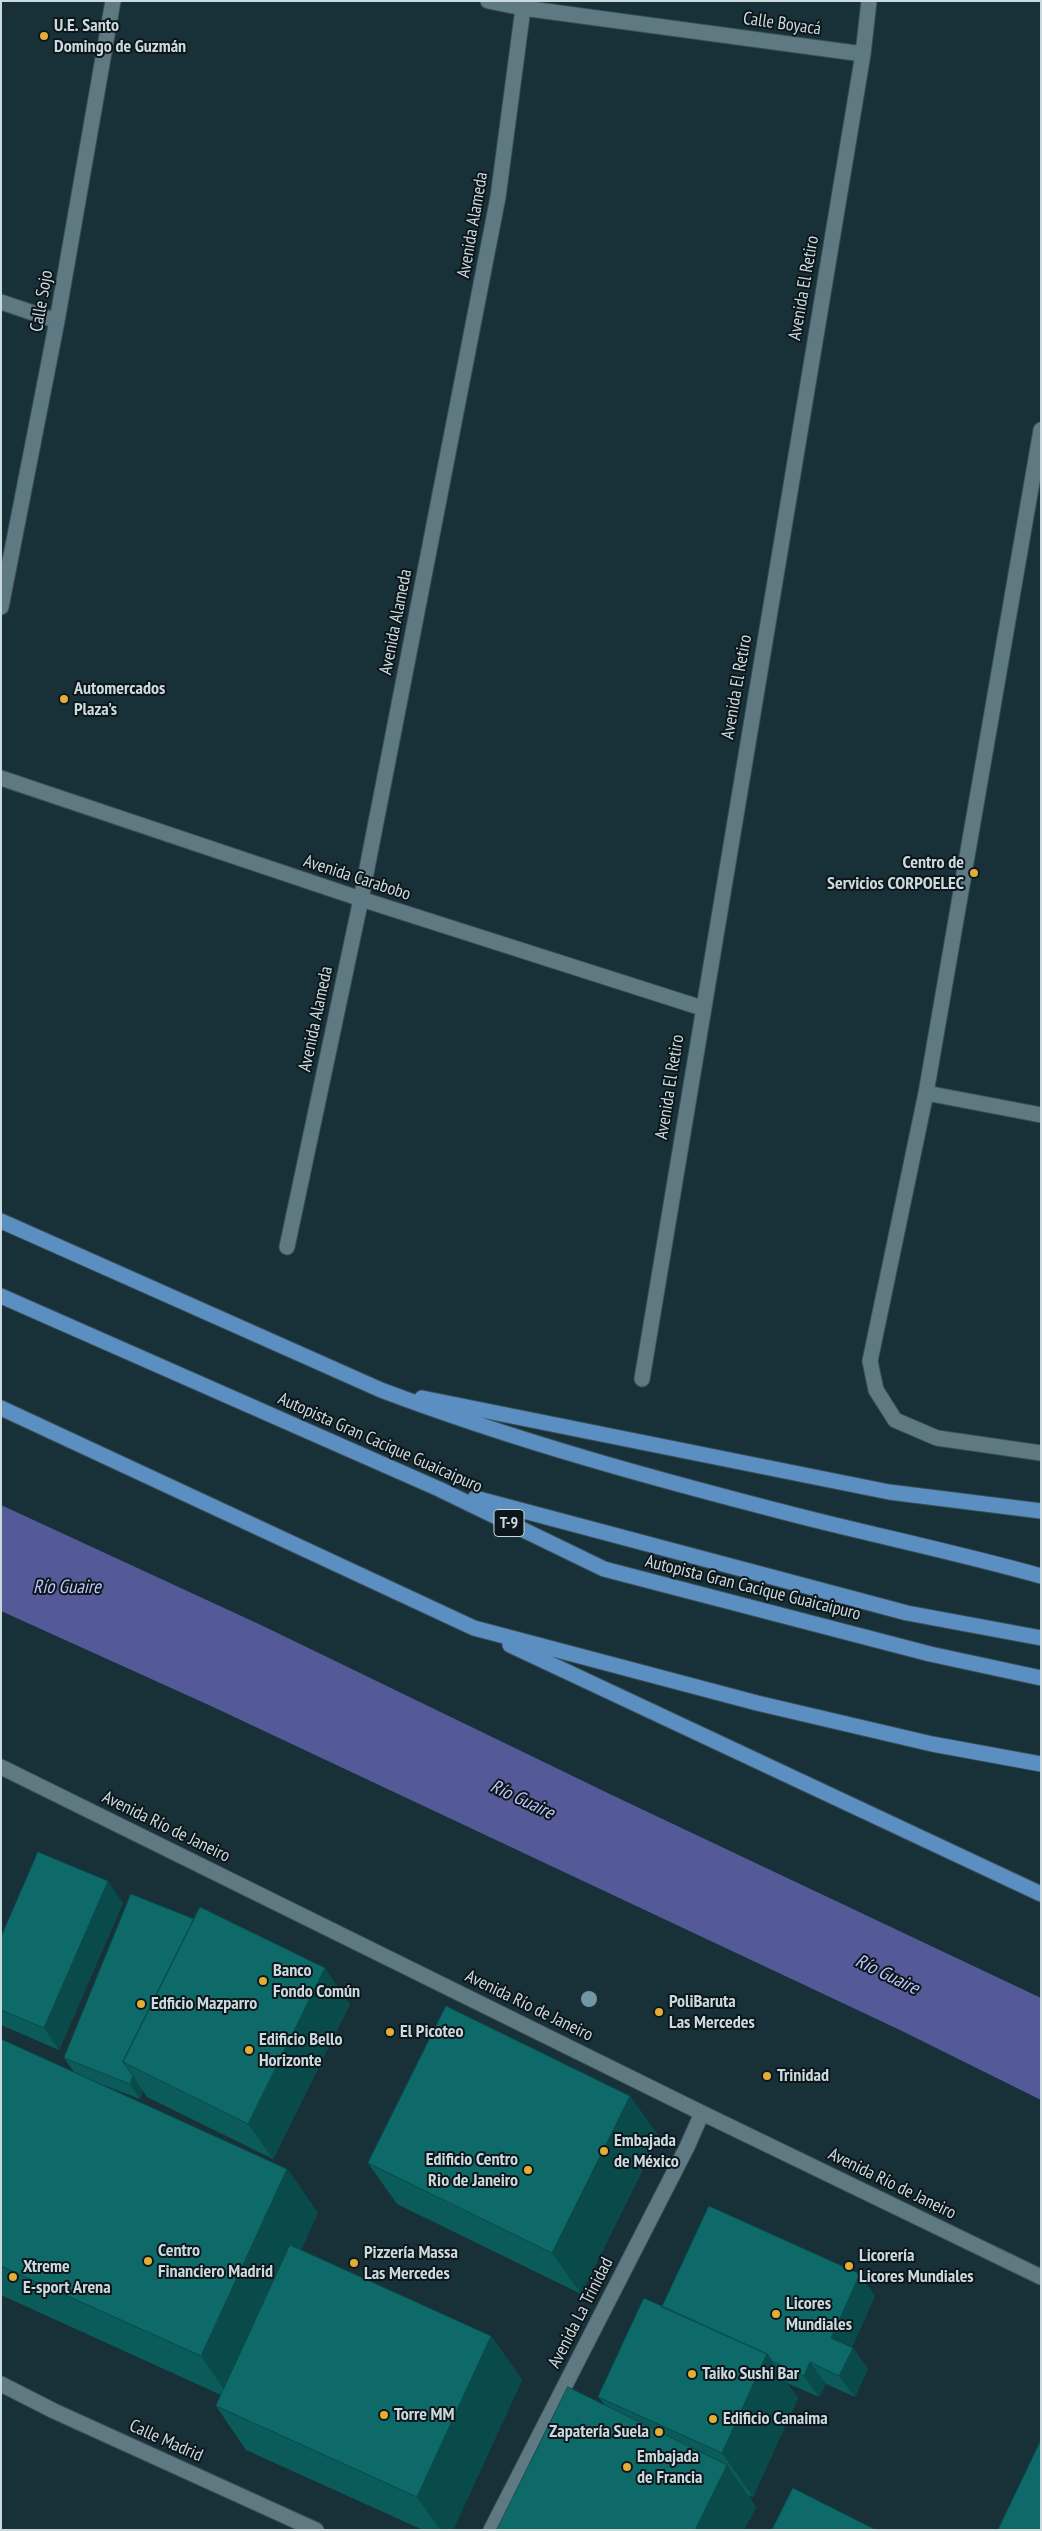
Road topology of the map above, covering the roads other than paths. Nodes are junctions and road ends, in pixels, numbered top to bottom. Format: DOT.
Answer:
graph roads {
  1 [pos="113,1"];
  2 [pos="488,1"];
  3 [pos="869,1"];
  4 [pos="524,5"];
  5 [pos="863,54"];
  6 [pos="1,302"];
  7 [pos="57,321"];
  8 [pos="1041,430"];
  9 [pos="1,607"];
  10 [pos="1,778"];
  11 [pos="361,899"];
  12 [pos="702,1008"];
  13 [pos="926,1093"];
  14 [pos="1041,1115"];
  15 [pos="1,1221"];
  16 [pos="287,1246"];
  17 [pos="1,1296"];
  18 [pos="642,1379"];
  19 [pos="382,1390"];
  20 [pos="1,1408"];
  21 [pos="1041,1453"];
  22 [pos="439,1489"];
  23 [pos="1041,1511"];
  24 [pos="1041,1576"];
  25 [pos="474,1628"];
  26 [pos="1041,1638"];
  27 [pos="1041,1678"];
  28 [pos="1041,1764"];
  29 [pos="1,1767"];
  30 [pos="1041,1894"];
  31 [pos="702,2113"];
  32 [pos="1041,2277"];
  33 [pos="1,2384"];
  34 [pos="316,2530"];
  35 [pos="491,2530"];
  1 -- 7 [label="street, Calle Sojo"];
  2 -- 4 [label="street, Calle Boyacá"];
  3 -- 5 [label="street, Avenida El Retiro"];
  4 -- 5 [label="street, Calle Boyacá"];
  4 -- 11 [label="street, Avenida Alameda"];
  5 -- 12 [label="street, Avenida El Retiro"];
  6 -- 7 [label="street"];
  7 -- 9 [label="street, Calle Sojo"];
  8 -- 13 [label="street"];
  10 -- 11 [label="street, Avenida Carabobo"];
  11 -- 12 [label="street, Avenida Carabobo"];
  11 -- 16 [label="street, Avenida Alameda"];
  12 -- 18 [label="street, Avenida El Retiro"];
  13 -- 14 [label="street"];
  13 -- 21 [label="street"];
  15 -- 19 [label="highway"];
  17 -- 22 [label="highway, Autopista Gran Cacique Guaicaipuro / T-9"];
  19 -- 23 [label="highway"];
  19 -- 24 [label="highway"];
  20 -- 25 [label="highway"];
  22 -- 26 [label="highway"];
  22 -- 27 [label="highway, Autopista Gran Cacique Guaicaipuro / T-9"];
  25 -- 28 [label="highway"];
  25 -- 30 [label="highway"];
  29 -- 31 [label="street, Avenida Río de Janeiro"];
  31 -- 32 [label="street, Avenida Río de Janeiro"];
  31 -- 35 [label="street, Avenida La Trinidad"];
  33 -- 34 [label="street, Calle Madrid"];
}
